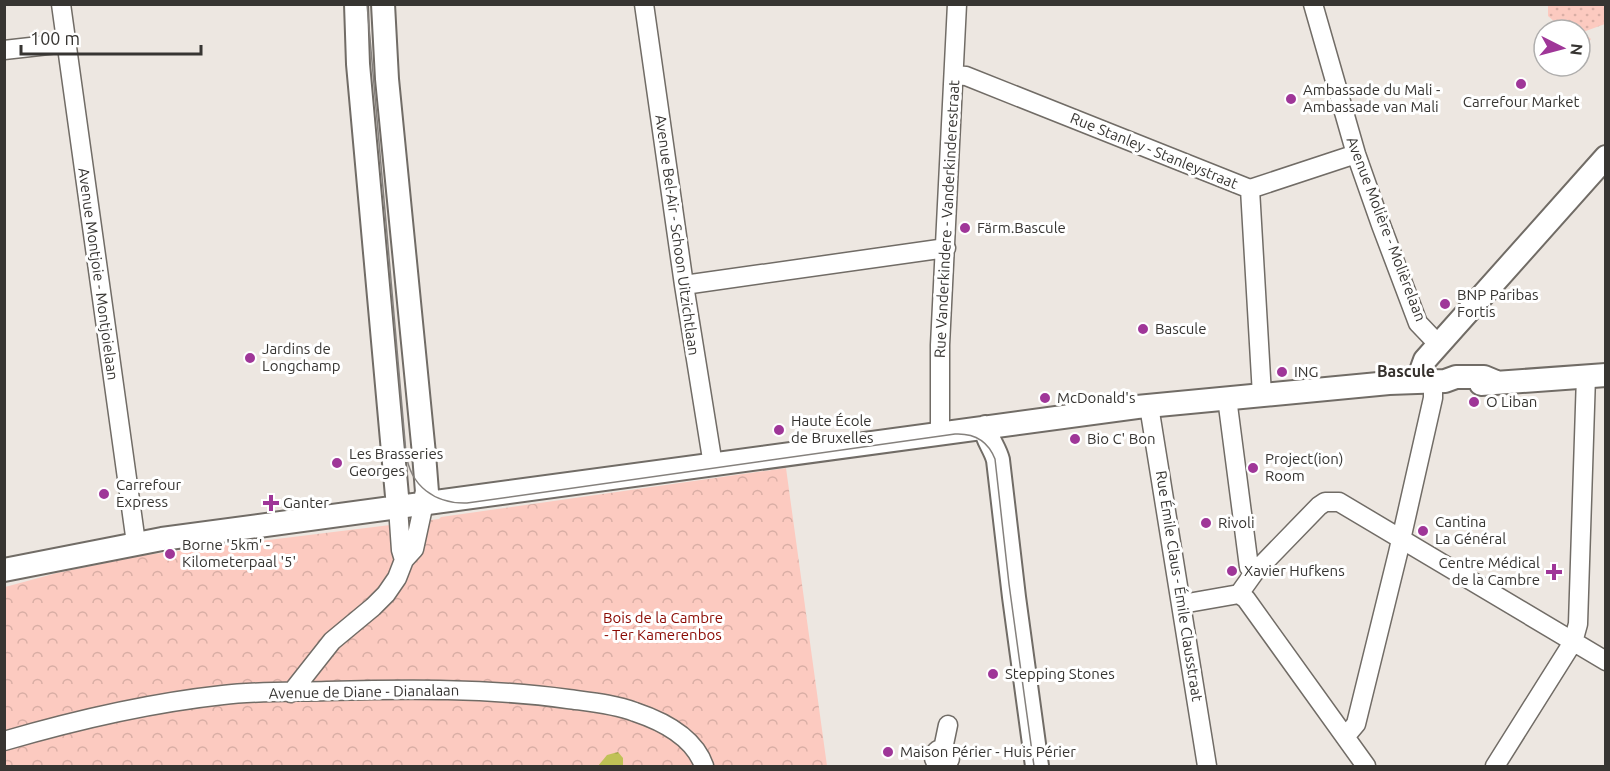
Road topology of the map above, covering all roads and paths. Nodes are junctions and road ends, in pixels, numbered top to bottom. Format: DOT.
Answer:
graph roads {
  1 [pos="61,4"];
  2 [pos="356,4"];
  3 [pos="383,4"];
  4 [pos="644,4"];
  5 [pos="957,4"];
  6 [pos="1313,4"];
  7 [pos="66,43"];
  8 [pos="4,50"];
  9 [pos="954,75"];
  10 [pos="1356,154"];
  11 [pos="1605,157"];
  12 [pos="1250,189"];
  13 [pos="946,248"];
  14 [pos="684,285"];
  15 [pos="1439,345"];
  16 [pos="1596,376"];
  17 [pos="1433,381"];
  18 [pos="1262,396"];
  19 [pos="1227,399"];
  20 [pos="1149,406"];
  21 [pos="985,427"];
  22 [pos="940,434"];
  23 [pos="712,465"];
  24 [pos="425,495"];
  25 [pos="398,507"];
  26 [pos="1401,540"];
  27 [pos="136,543"];
  28 [pos="404,560"];
  29 [pos="4,570"];
  30 [pos="1254,573"];
  31 [pos="1239,594"];
  32 [pos="1182,604"];
  33 [pos="1572,642"];
  34 [pos="323,654"];
  35 [pos="1605,661"];
  36 [pos="330,691"];
  37 [pos="291,693"];
  38 [pos="948,725"];
  39 [pos="1345,737"];
  40 [pos="4,741"];
  41 [pos="941,761"];
  42 [pos="704,766"];
  43 [pos="1037,766"];
  44 [pos="1207,766"];
  45 [pos="1366,766"];
  46 [pos="1495,766"];
  1 -- 7 [label="street, Avenue Montjoie - Montjoielaan"];
  2 -- 25 [label="main road"];
  3 -- 24 [label="main road"];
  4 -- 14 [label="street, Avenue Bel-Air - Schoon Uitzichtlaan"];
  5 -- 9 [label="street, Rue Vanderkindere - Vanderkinderestraat"];
  6 -- 10 [label="street, Avenue Molière - Molièrelaan"];
  7 -- 8 [label="street"];
  7 -- 27 [label="street, Avenue Montjoie - Montjoielaan"];
  9 -- 12 [label="street, Rue Stanley - Stanleystraat"];
  9 -- 13 [label="street, Rue Vanderkindere - Vanderkinderestraat"];
  10 -- 12 [label="street, Rue Stanley - Stanleystraat"];
  10 -- 15 [label="street, Avenue Molière - Molièrelaan"];
  11 -- 15 [label="main road"];
  12 -- 18 [label="street"];
  13 -- 14 [label="street"];
  13 -- 22 [label="street, Rue Vanderkindere - Vanderkinderestraat"];
  14 -- 23 [label="street, Avenue Bel-Air - Schoon Uitzichtlaan"];
  15 -- 17 [label="main road"];
  16 -- 17 [label="main road"];
  16 -- 33 [label="street"];
  17 -- 18 [label="main road"];
  17 -- 26 [label="street"];
  18 -- 19 [label="main road"];
  19 -- 20 [label="main road"];
  19 -- 30 [label="street"];
  20 -- 21 [label="main road"];
  20 -- 32 [label="street, Rue Émile Claus - Émile Clausstraat"];
  21 -- 22 [label="main road"];
  21 -- 43 [label="main road"];
  22 -- 23 [label="main road"];
  23 -- 24 [label="main road"];
  24 -- 25 [label="main road"];
  24 -- 28 [label="street"];
  25 -- 27 [label="main road"];
  25 -- 28 [label="street"];
  26 -- 30 [label="street"];
  26 -- 33 [label="street"];
  26 -- 39 [label="street"];
  27 -- 29 [label="main road"];
  28 -- 34 [label="street"];
  30 -- 31 [label="street"];
  31 -- 32 [label="street"];
  31 -- 39 [label="street"];
  32 -- 44 [label="street, Rue Émile Claus - Émile Clausstraat"];
  33 -- 35 [label="street"];
  33 -- 46 [label="street"];
  34 -- 36 [label="street"];
  34 -- 37 [label="street"];
  36 -- 37 [label="street, Avenue de Diane - Dianalaan"];
  36 -- 42 [label="street, Avenue de Diane - Dianalaan"];
  37 -- 40 [label="street, Avenue de Diane - Dianalaan"];
  38 -- 41 [label="street"];
  39 -- 45 [label="street"];
}
